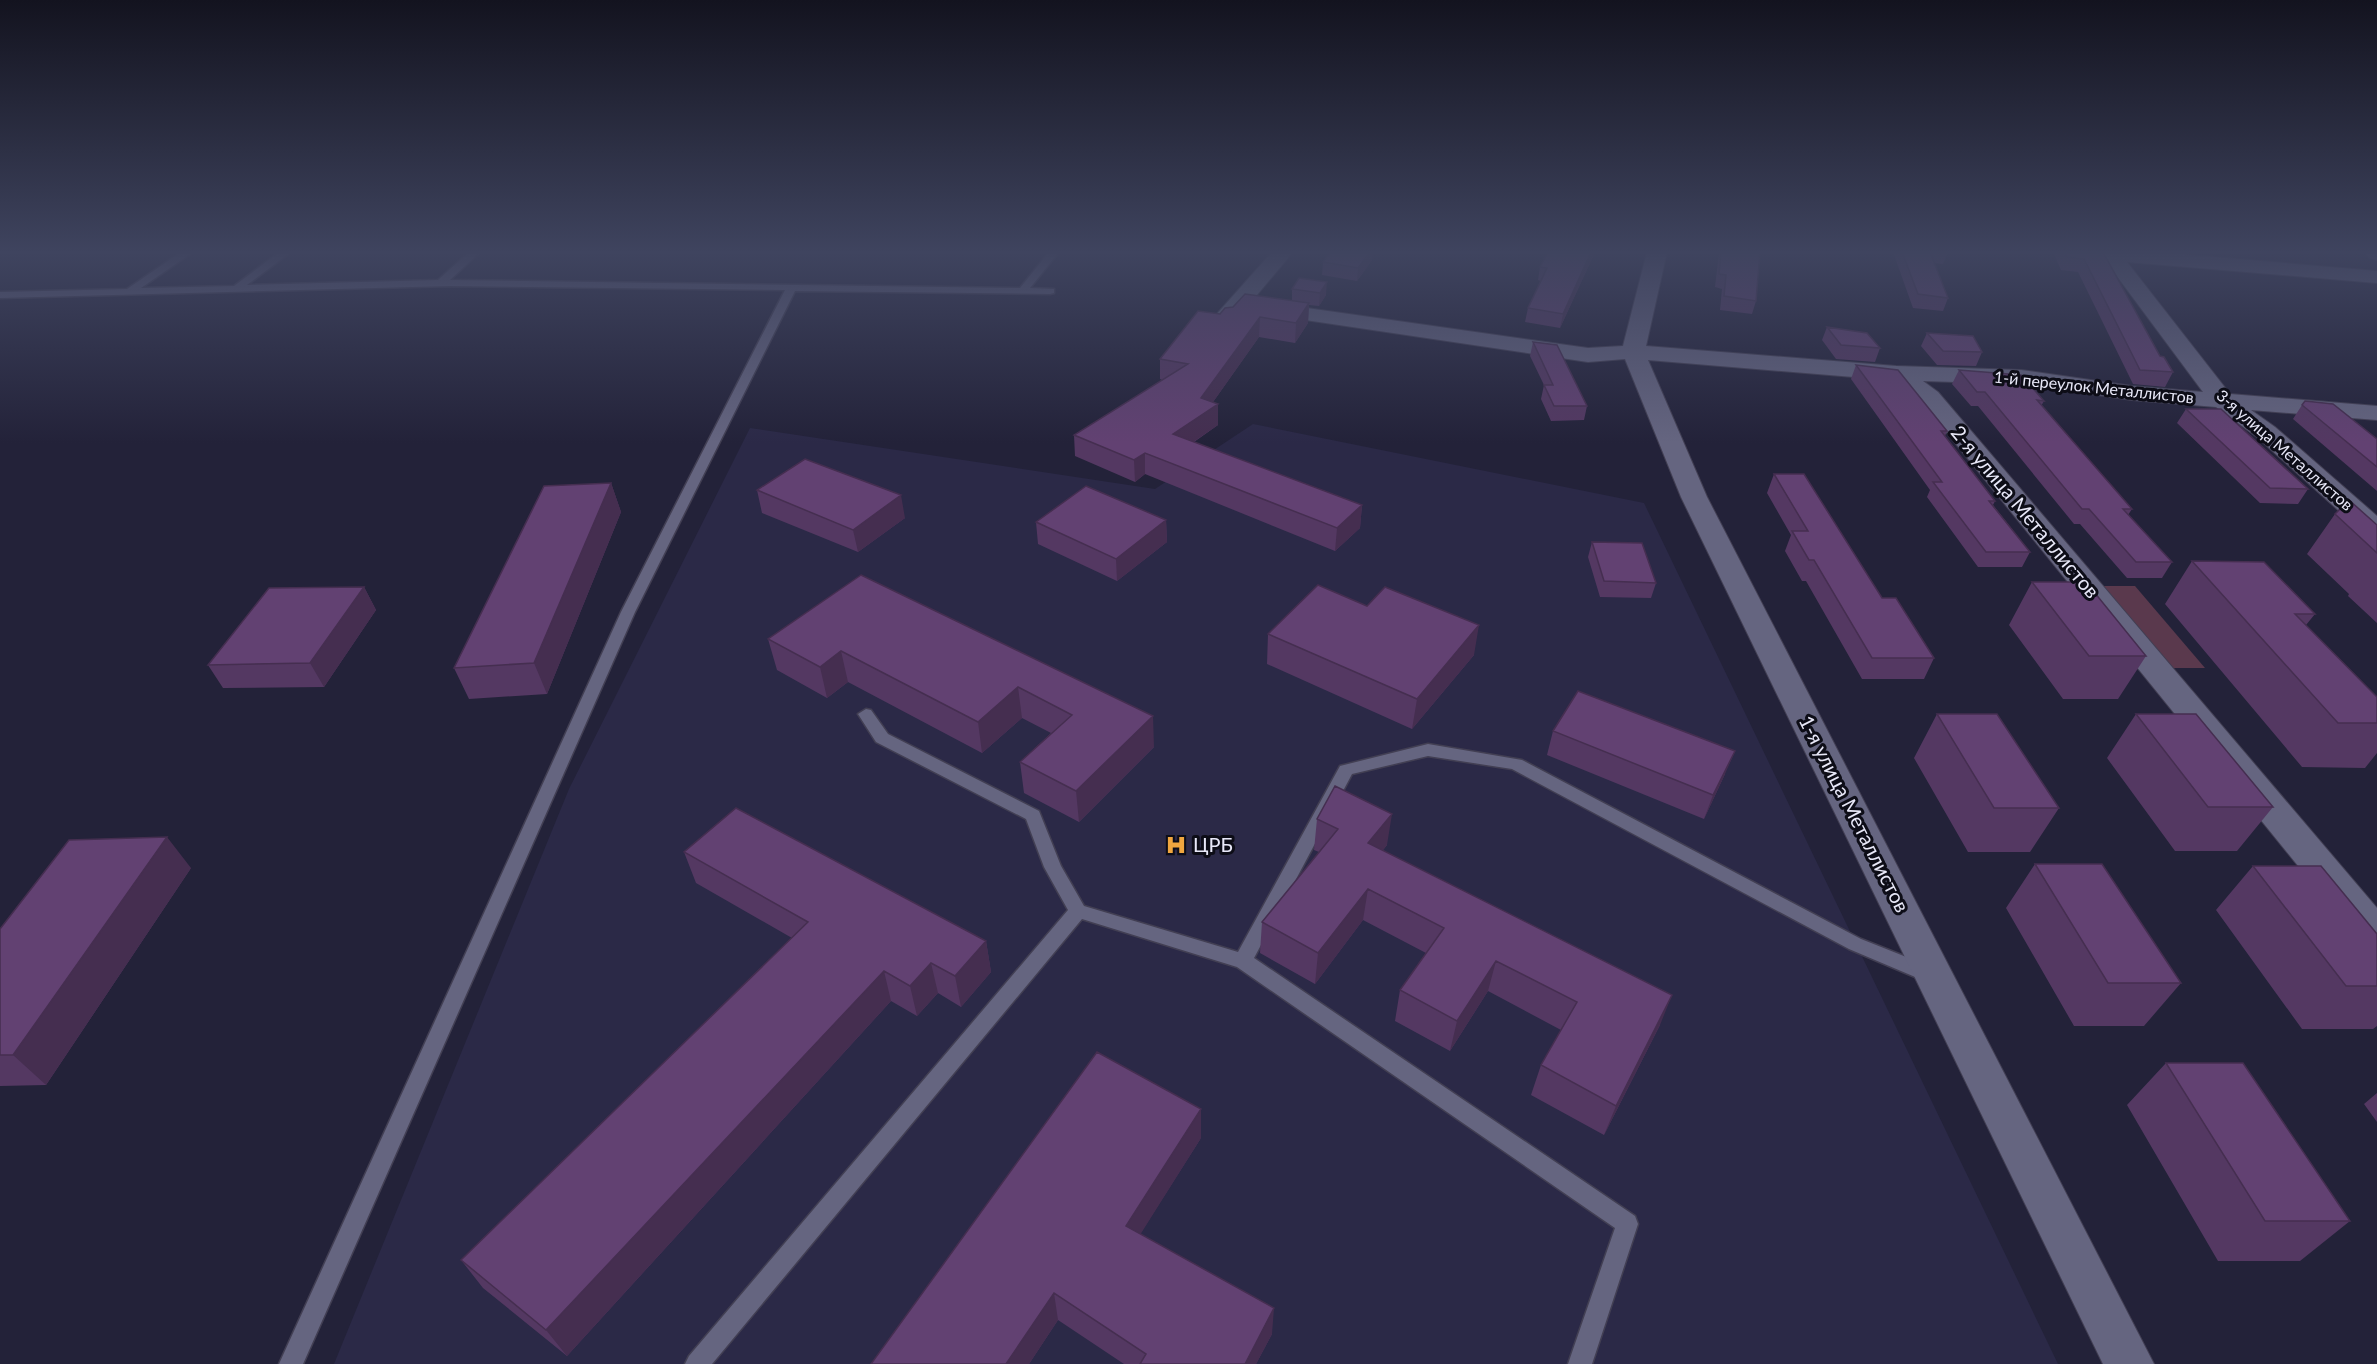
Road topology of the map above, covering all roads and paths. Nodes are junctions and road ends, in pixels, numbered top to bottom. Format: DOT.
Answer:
graph roads {
  1 [pos="778,316"];
  2 [pos="1228,316"];
  3 [pos="1320,316"];
  4 [pos="1642,316"];
  5 [pos="2159,316"];
  6 [pos="1223,321"];
  7 [pos="1633,352"];
  8 [pos="1896,373"];
  9 [pos="2222,400"];
  10 [pos="2377,413"];
  11 [pos="2377,530"];
  12 [pos="867,714"];
  13 [pos="1078,911"];
  14 [pos="2377,935"];
  15 [pos="1243,961"];
  16 [pos="1937,978"];
  17 [pos="291,1364"];
  18 [pos="697,1364"];
  19 [pos="1580,1364"];
  20 [pos="2129,1364"];
  1 -- 17 [label="lane"];
  2 -- 6 [label="street"];
  3 -- 7 [label="street, 1-й переулок Металлистов"];
  4 -- 7 [label="street"];
  5 -- 9 [label="street, 3-я улица Металлистов"];
  7 -- 8 [label="street, 1-й переулок Металлистов"];
  7 -- 16 [label="street, 1-я улица Металлистов"];
  8 -- 9 [label="street, 1-й переулок Металлистов"];
  8 -- 14 [label="street, 2-я улица Металлистов"];
  9 -- 10 [label="street, 1-й переулок Металлистов"];
  9 -- 11 [label="street, 3-я улица Металлистов"];
  12 -- 13 [label="lane"];
  13 -- 15 [label="lane"];
  13 -- 18 [label="lane"];
  15 -- 16 [label="lane"];
  15 -- 19 [label="lane"];
  16 -- 20 [label="street, 1-я улица Металлистов"];
}
